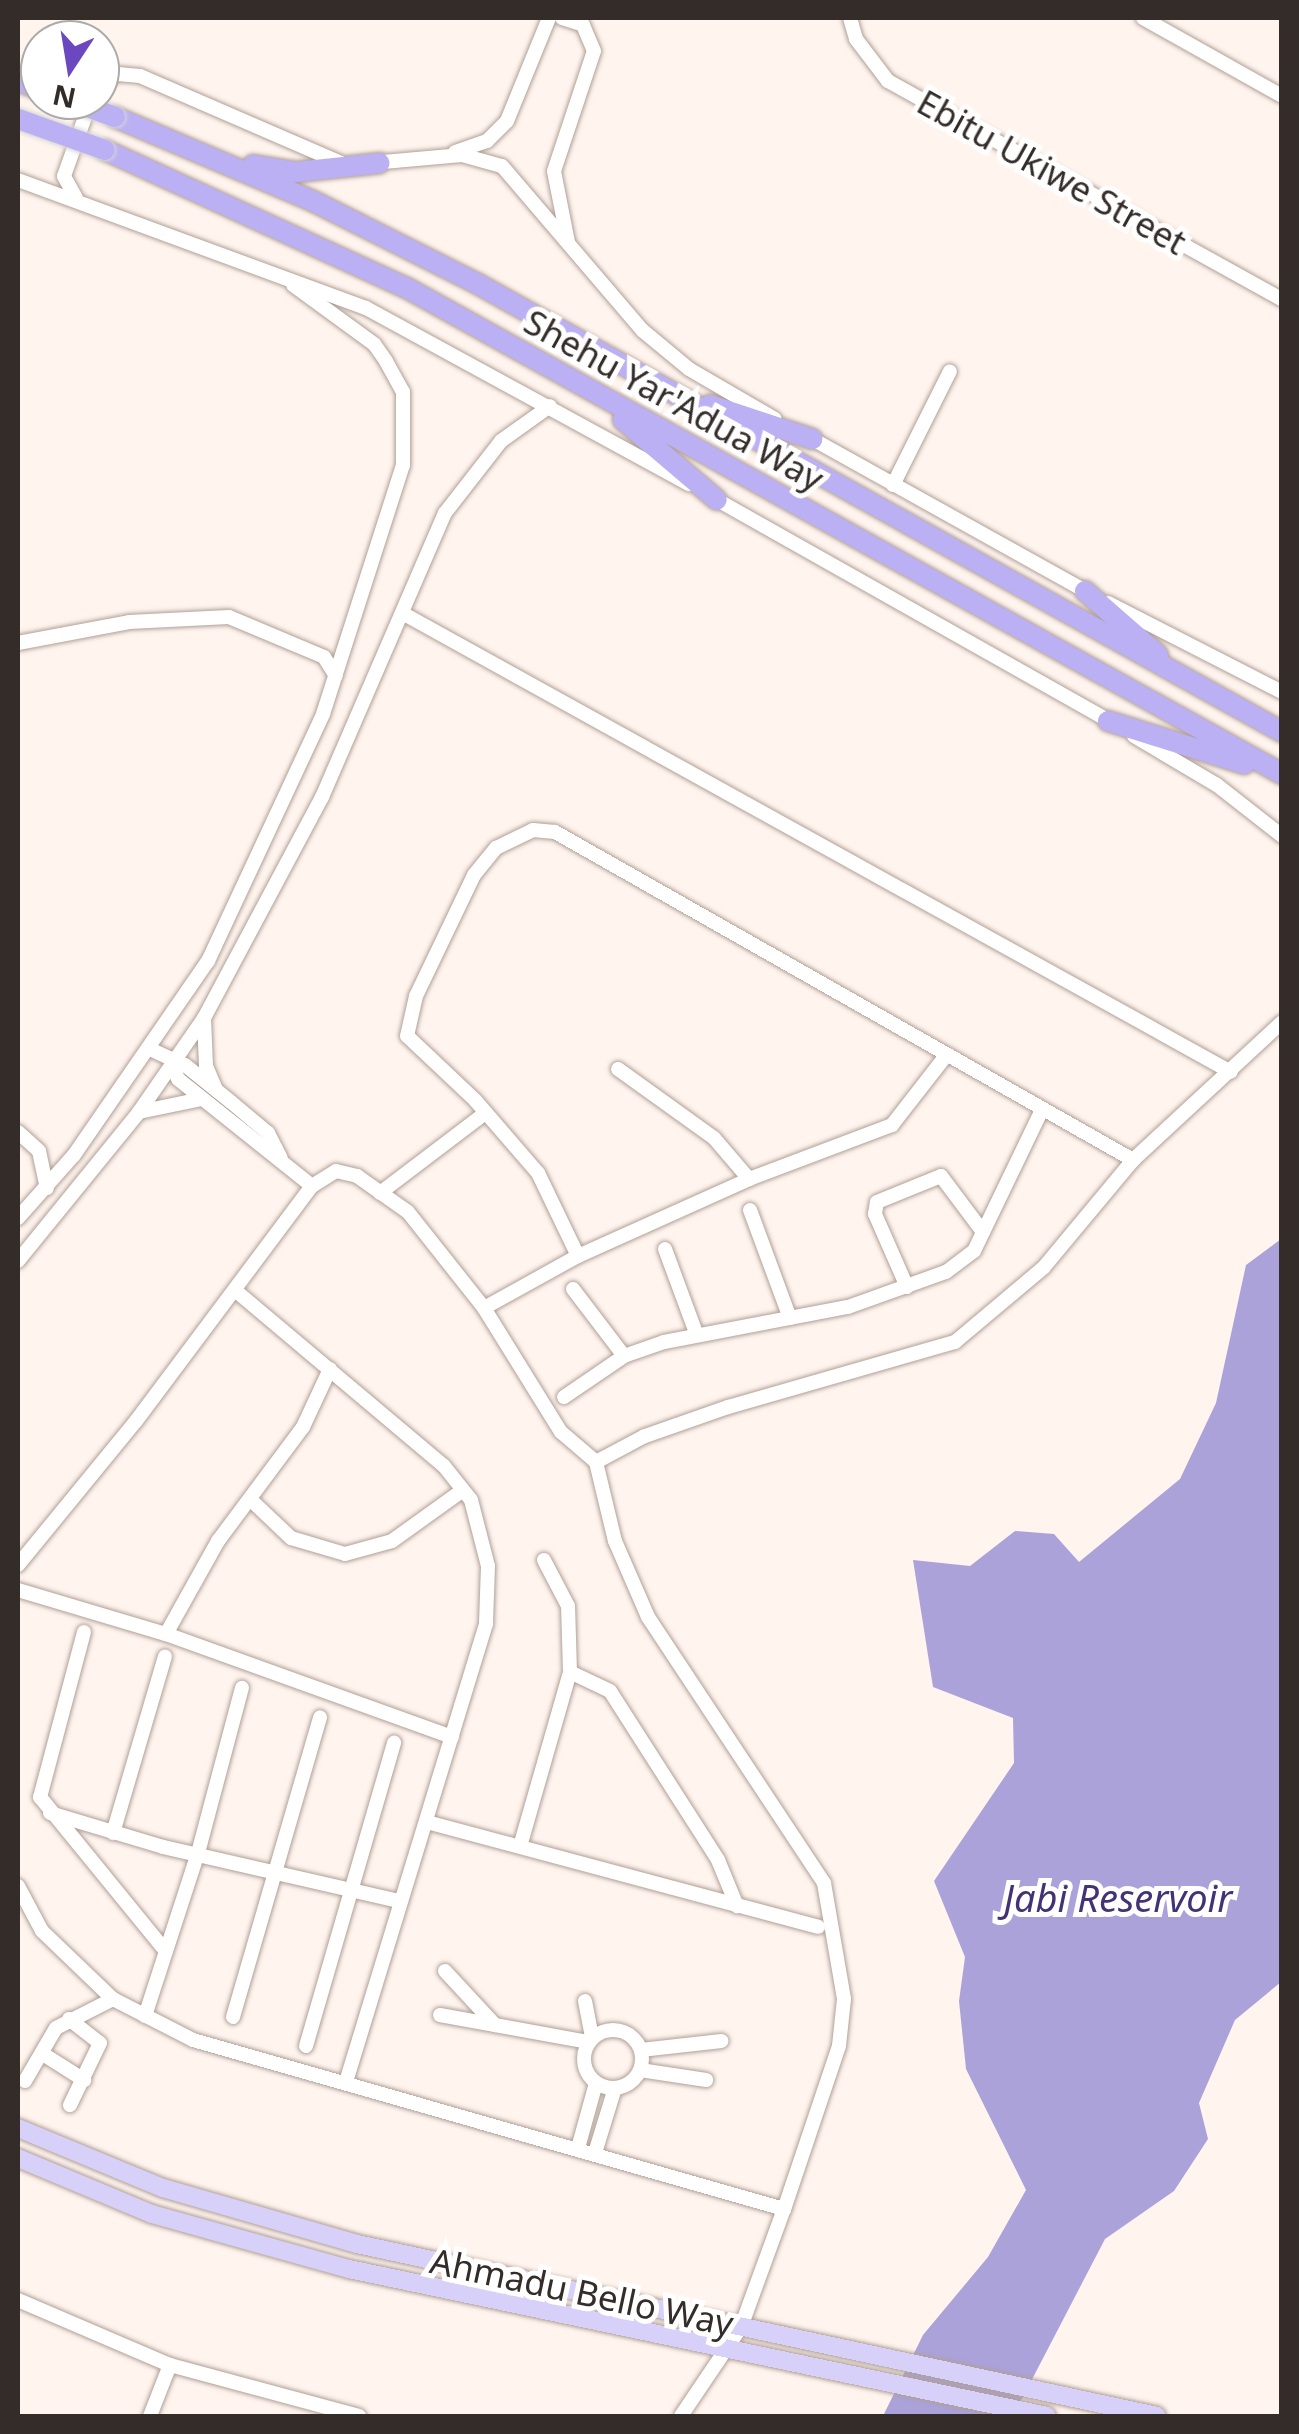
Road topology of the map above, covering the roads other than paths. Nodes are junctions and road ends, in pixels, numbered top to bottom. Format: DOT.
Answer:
graph roads {
  1 [pos="550,18"];
  2 [pos="565,18"];
  3 [pos="850,18"];
  4 [pos="1142,18"];
  5 [pos="586,21"];
  6 [pos="120,74"];
  7 [pos="1282,96"];
  8 [pos="18,118"];
  9 [pos="120,118"];
  10 [pos="83,120"];
  11 [pos="168,139"];
  12 [pos="435,156"];
  13 [pos="380,163"];
  14 [pos="18,180"];
  15 [pos="80,202"];
  16 [pos="568,245"];
  17 [pos="276,273"];
  18 [pos="1282,299"];
  19 [pos="358,305"];
  20 [pos="347,322"];
  21 [pos="950,371"];
  22 [pos="630,372"];
  23 [pos="588,390"];
  24 [pos="550,406"];
  25 [pos="812,439"];
  26 [pos="893,485"];
  27 [pos="717,500"];
  28 [pos="1085,591"];
  29 [pos="404,614"];
  30 [pos="18,644"];
  31 [pos="344,652"];
  32 [pos="324,657"];
  33 [pos="336,676"];
  34 [pos="1282,692"];
  35 [pos="1248,713"];
  36 [pos="1108,721"];
  37 [pos="1282,732"];
  38 [pos="1282,777"];
  39 [pos="1282,836"];
  40 [pos="204,1018"];
  41 [pos="1282,1022"];
  42 [pos="150,1049"];
  43 [pos="945,1057"];
  44 [pos="172,1064"];
  45 [pos="618,1069"];
  46 [pos="1231,1072"];
  47 [pos="216,1091"];
  48 [pos="200,1099"];
  49 [pos="1042,1110"];
  50 [pos="139,1112"];
  51 [pos="484,1114"];
  52 [pos="18,1132"];
  53 [pos="39,1151"];
  54 [pos="74,1155"];
  55 [pos="282,1158"];
  56 [pos="1134,1160"];
  57 [pos="749,1178"];
  58 [pos="312,1186"];
  59 [pos="47,1188"];
  60 [pos="380,1193"];
  61 [pos="750,1210"];
  62 [pos="18,1218"];
  63 [pos="982,1232"];
  64 [pos="665,1248"];
  65 [pos="578,1256"];
  66 [pos="18,1261"];
  67 [pos="907,1287"];
  68 [pos="573,1289"];
  69 [pos="236,1291"];
  70 [pos="484,1308"];
  71 [pos="790,1318"];
  72 [pos="696,1333"];
  73 [pos="624,1356"];
  74 [pos="330,1369"];
  75 [pos="564,1396"];
  76 [pos="596,1462"];
  77 [pos="464,1490"];
  78 [pos="252,1502"];
  79 [pos="20,1556"];
  80 [pos="544,1560"];
  81 [pos="18,1590"];
  82 [pos="84,1632"];
  83 [pos="166,1634"];
  84 [pos="166,1656"];
  85 [pos="570,1672"];
  86 [pos="242,1688"];
  87 [pos="320,1717"];
  88 [pos="452,1737"];
  89 [pos="394,1744"];
  90 [pos="49,1812"];
  91 [pos="427,1822"];
  92 [pos="113,1833"];
  93 [pos="521,1843"];
  94 [pos="198,1854"];
  95 [pos="276,1868"];
  96 [pos="18,1886"];
  97 [pos="353,1887"];
  98 [pos="398,1901"];
  99 [pos="737,1906"];
  100 [pos="818,1926"];
  101 [pos="164,1949"];
  102 [pos="445,1971"];
  103 [pos="114,1999"];
  104 [pos="585,2001"];
  105 [pos="440,2015"];
  106 [pos="145,2016"];
  107 [pos="234,2017"];
  108 [pos="69,2018"];
  109 [pos="496,2026"];
  110 [pos="590,2040"];
  111 [pos="721,2041"];
  112 [pos="306,2046"];
  113 [pos="641,2050"];
  114 [pos="44,2054"];
  115 [pos="640,2070"];
  116 [pos="84,2080"];
  117 [pos="706,2080"];
  118 [pos="25,2081"];
  119 [pos="346,2081"];
  120 [pos="596,2083"];
  121 [pos="615,2088"];
  122 [pos="70,2105"];
  123 [pos="18,2128"];
  124 [pos="578,2148"];
  125 [pos="595,2153"];
  126 [pos="18,2158"];
  127 [pos="784,2209"];
  128 [pos="18,2300"];
  129 [pos="741,2326"];
  130 [pos="726,2351"];
  131 [pos="170,2366"];
  132 [pos="150,2416"];
  133 [pos="360,2416"];
  134 [pos="681,2416"];
  135 [pos="1048,2416"];
  136 [pos="1158,2416"];
  1 -- 12 [label="street"];
  2 -- 5 [label="street"];
  3 -- 18 [label="street, Ebitu Ukiwe Street"];
  4 -- 7 [label="street"];
  5 -- 16 [label="street"];
  6 -- 13 [label="street"];
  8 -- 23 [label="highway, Shehu Yar'Adua Way, bridge"];
  9 -- 11 [label="highway, Shehu Yar'Adua Way, bridge"];
  10 -- 15 [label="street"];
  11 -- 13 [label="highway"];
  11 -- 22 [label="highway, Shehu Yar'Adua Way"];
  12 -- 13 [label="street"];
  12 -- 16 [label="street"];
  14 -- 15 [label="street"];
  15 -- 17 [label="street"];
  16 -- 25 [label="street"];
  17 -- 19 [label="street"];
  17 -- 20 [label="street"];
  19 -- 20 [label="street"];
  19 -- 24 [label="street"];
  20 -- 31 [label="street"];
  21 -- 26 [label="street"];
  22 -- 25 [label="highway"];
  22 -- 35 [label="highway, Shehu Yar'Adua Way"];
  23 -- 27 [label="highway"];
  23 -- 38 [label="highway, Shehu Yar'Adua Way"];
  24 -- 27 [label="street"];
  24 -- 29 [label="street"];
  25 -- 26 [label="street"];
  26 -- 28 [label="street"];
  27 -- 36 [label="street"];
  28 -- 34 [label="street"];
  28 -- 35 [label="highway"];
  29 -- 40 [label="street"];
  29 -- 46 [label="street"];
  30 -- 32 [label="street"];
  31 -- 32 [label="street"];
  31 -- 33 [label="street"];
  32 -- 33 [label="street"];
  33 -- 42 [label="street"];
  35 -- 37 [label="highway, Shehu Yar'Adua Way"];
  36 -- 38 [label="highway"];
  36 -- 39 [label="street"];
  40 -- 44 [label="street"];
  40 -- 47 [label="street"];
  41 -- 46 [label="street"];
  42 -- 44 [label="street"];
  42 -- 54 [label="street"];
  43 -- 49 [label="street"];
  43 -- 51 [label="street"];
  43 -- 57 [label="street"];
  44 -- 47 [label="street"];
  44 -- 48 [label="street"];
  44 -- 50 [label="street"];
  45 -- 57 [label="street"];
  46 -- 56 [label="street"];
  47 -- 55 [label="street"];
  48 -- 50 [label="street"];
  48 -- 55 [label="street"];
  49 -- 56 [label="street"];
  49 -- 63 [label="street"];
  50 -- 66 [label="street"];
  51 -- 60 [label="street"];
  51 -- 65 [label="street"];
  52 -- 53 [label="street"];
  53 -- 54 [label="street"];
  53 -- 59 [label="street"];
  54 -- 59 [label="street"];
  55 -- 58 [label="street"];
  56 -- 76 [label="street"];
  57 -- 65 [label="street"];
  58 -- 60 [label="street"];
  58 -- 69 [label="street"];
  59 -- 62 [label="street"];
  60 -- 70 [label="street"];
  61 -- 71 [label="street"];
  63 -- 67 [label="street"];
  63 -- 67 [label="street"];
  64 -- 72 [label="street"];
  65 -- 70 [label="street"];
  67 -- 71 [label="street"];
  68 -- 73 [label="street"];
  69 -- 74 [label="street"];
  69 -- 79 [label="street"];
  70 -- 76 [label="street"];
  71 -- 72 [label="street"];
  72 -- 73 [label="street"];
  73 -- 75 [label="street"];
  74 -- 77 [label="street"];
  74 -- 78 [label="street"];
  76 -- 127 [label="street"];
  77 -- 78 [label="street"];
  77 -- 88 [label="street"];
  78 -- 83 [label="street"];
  80 -- 85 [label="street"];
  81 -- 83 [label="street"];
  82 -- 90 [label="street"];
  83 -- 88 [label="street"];
  84 -- 92 [label="street"];
  85 -- 93 [label="street"];
  85 -- 99 [label="street"];
  86 -- 94 [label="street"];
  87 -- 95 [label="street"];
  88 -- 91 [label="street"];
  89 -- 97 [label="street"];
  90 -- 92 [label="street"];
  90 -- 101 [label="street"];
  91 -- 93 [label="street"];
  91 -- 98 [label="street"];
  92 -- 94 [label="street"];
  93 -- 99 [label="street"];
  94 -- 95 [label="street"];
  94 -- 101 [label="street"];
  95 -- 97 [label="street"];
  95 -- 107 [label="street"];
  96 -- 103 [label="street"];
  97 -- 98 [label="street"];
  97 -- 112 [label="street"];
  98 -- 119 [label="street"];
  99 -- 100 [label="street"];
  101 -- 106 [label="street"];
  102 -- 109 [label="street"];
  103 -- 106 [label="street"];
  103 -- 108 [label="street"];
  104 -- 110 [label="street"];
  105 -- 109 [label="street"];
  106 -- 119 [label="street"];
  108 -- 114 [label="street"];
  108 -- 116 [label="street"];
  109 -- 110 [label="street"];
  110 -- 113 [label="street"];
  110 -- 120 [label="street"];
  111 -- 113 [label="street"];
  113 -- 115 [label="street"];
  114 -- 116 [label="street"];
  114 -- 118 [label="street"];
  115 -- 117 [label="street"];
  115 -- 121 [label="street"];
  116 -- 122 [label="street"];
  119 -- 124 [label="street"];
  120 -- 121 [label="street"];
  120 -- 124 [label="street"];
  121 -- 125 [label="street"];
  123 -- 129 [label="main road, Ahmadu Bello Way"];
  124 -- 125 [label="street"];
  125 -- 127 [label="street"];
  126 -- 130 [label="main road, Ahmadu Bello Way"];
  127 -- 129 [label="street"];
  128 -- 131 [label="street"];
  129 -- 130 [label="street"];
  129 -- 136 [label="main road, Ahmadu Bello Way"];
  130 -- 134 [label="street"];
  130 -- 135 [label="main road, Ahmadu Bello Way"];
  131 -- 132 [label="street"];
  131 -- 133 [label="street"];
}
